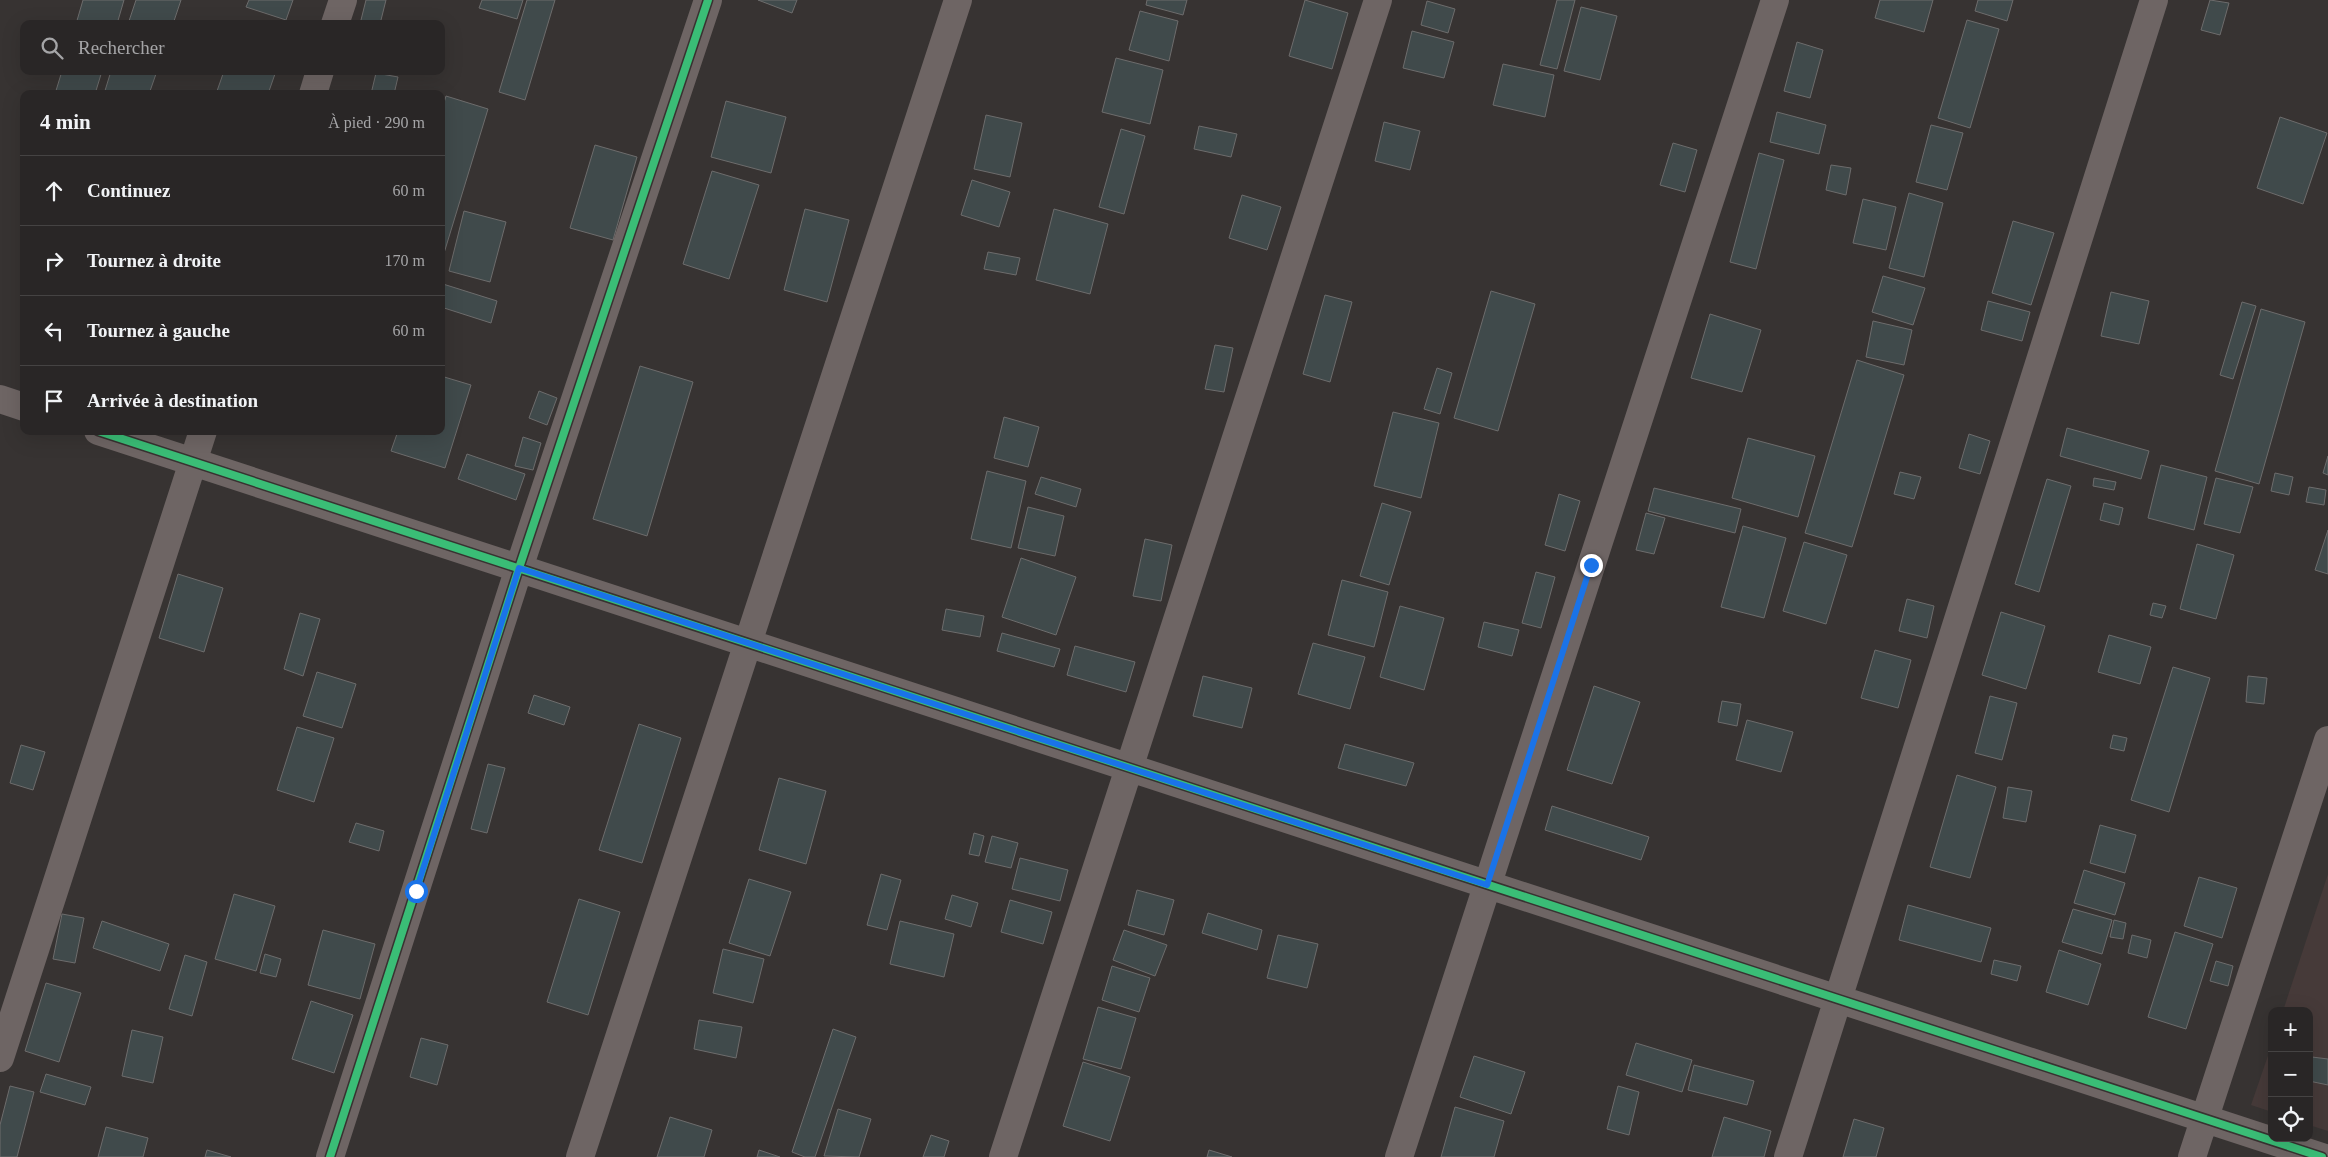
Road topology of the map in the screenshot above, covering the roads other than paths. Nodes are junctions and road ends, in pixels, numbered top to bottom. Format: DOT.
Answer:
graph roads {
  1 [pos="343,0"];
  2 [pos="708,0"];
  3 [pos="958,0"];
  4 [pos="1378,0"];
  5 [pos="1775,0"];
  6 [pos="2154,0"];
  7 [pos="336,20"];
  8 [pos="319,75"];
  9 [pos="314,90"];
  10 [pos="0,399"];
  11 [pos="20,406"];
  12 [pos="110,435"];
  13 [pos="202,435"];
  14 [pos="193,462"];
  15 [pos="519,568"];
  16 [pos="747,643"];
  17 [pos="2328,740"];
  18 [pos="1131,768"];
  19 [pos="1487,885"];
  20 [pos="1837,999"];
  21 [pos="0,1058"];
  22 [pos="2205,1119"];
  23 [pos="330,1157"];
  24 [pos="580,1157"];
  25 [pos="1004,1157"];
  26 [pos="1399,1157"];
  27 [pos="1788,1157"];
  28 [pos="2192,1157"];
  29 [pos="2322,1157"];
  1 -- 7 [label="street"];
  2 -- 15 [label="street"];
  3 -- 16 [label="street"];
  4 -- 18 [label="street"];
  5 -- 19 [label="street"];
  6 -- 20 [label="street"];
  8 -- 9 [label="street"];
  10 -- 11 [label="street"];
  12 -- 14 [label="street"];
  13 -- 14 [label="street"];
  14 -- 15 [label="street"];
  14 -- 21 [label="street"];
  15 -- 16 [label="street"];
  15 -- 23 [label="street"];
  16 -- 18 [label="street"];
  16 -- 24 [label="street"];
  17 -- 22 [label="street"];
  18 -- 19 [label="street"];
  18 -- 25 [label="street"];
  19 -- 20 [label="street"];
  19 -- 26 [label="street"];
  20 -- 22 [label="street"];
  20 -- 27 [label="street"];
  22 -- 28 [label="street"];
  22 -- 29 [label="street"];
}
